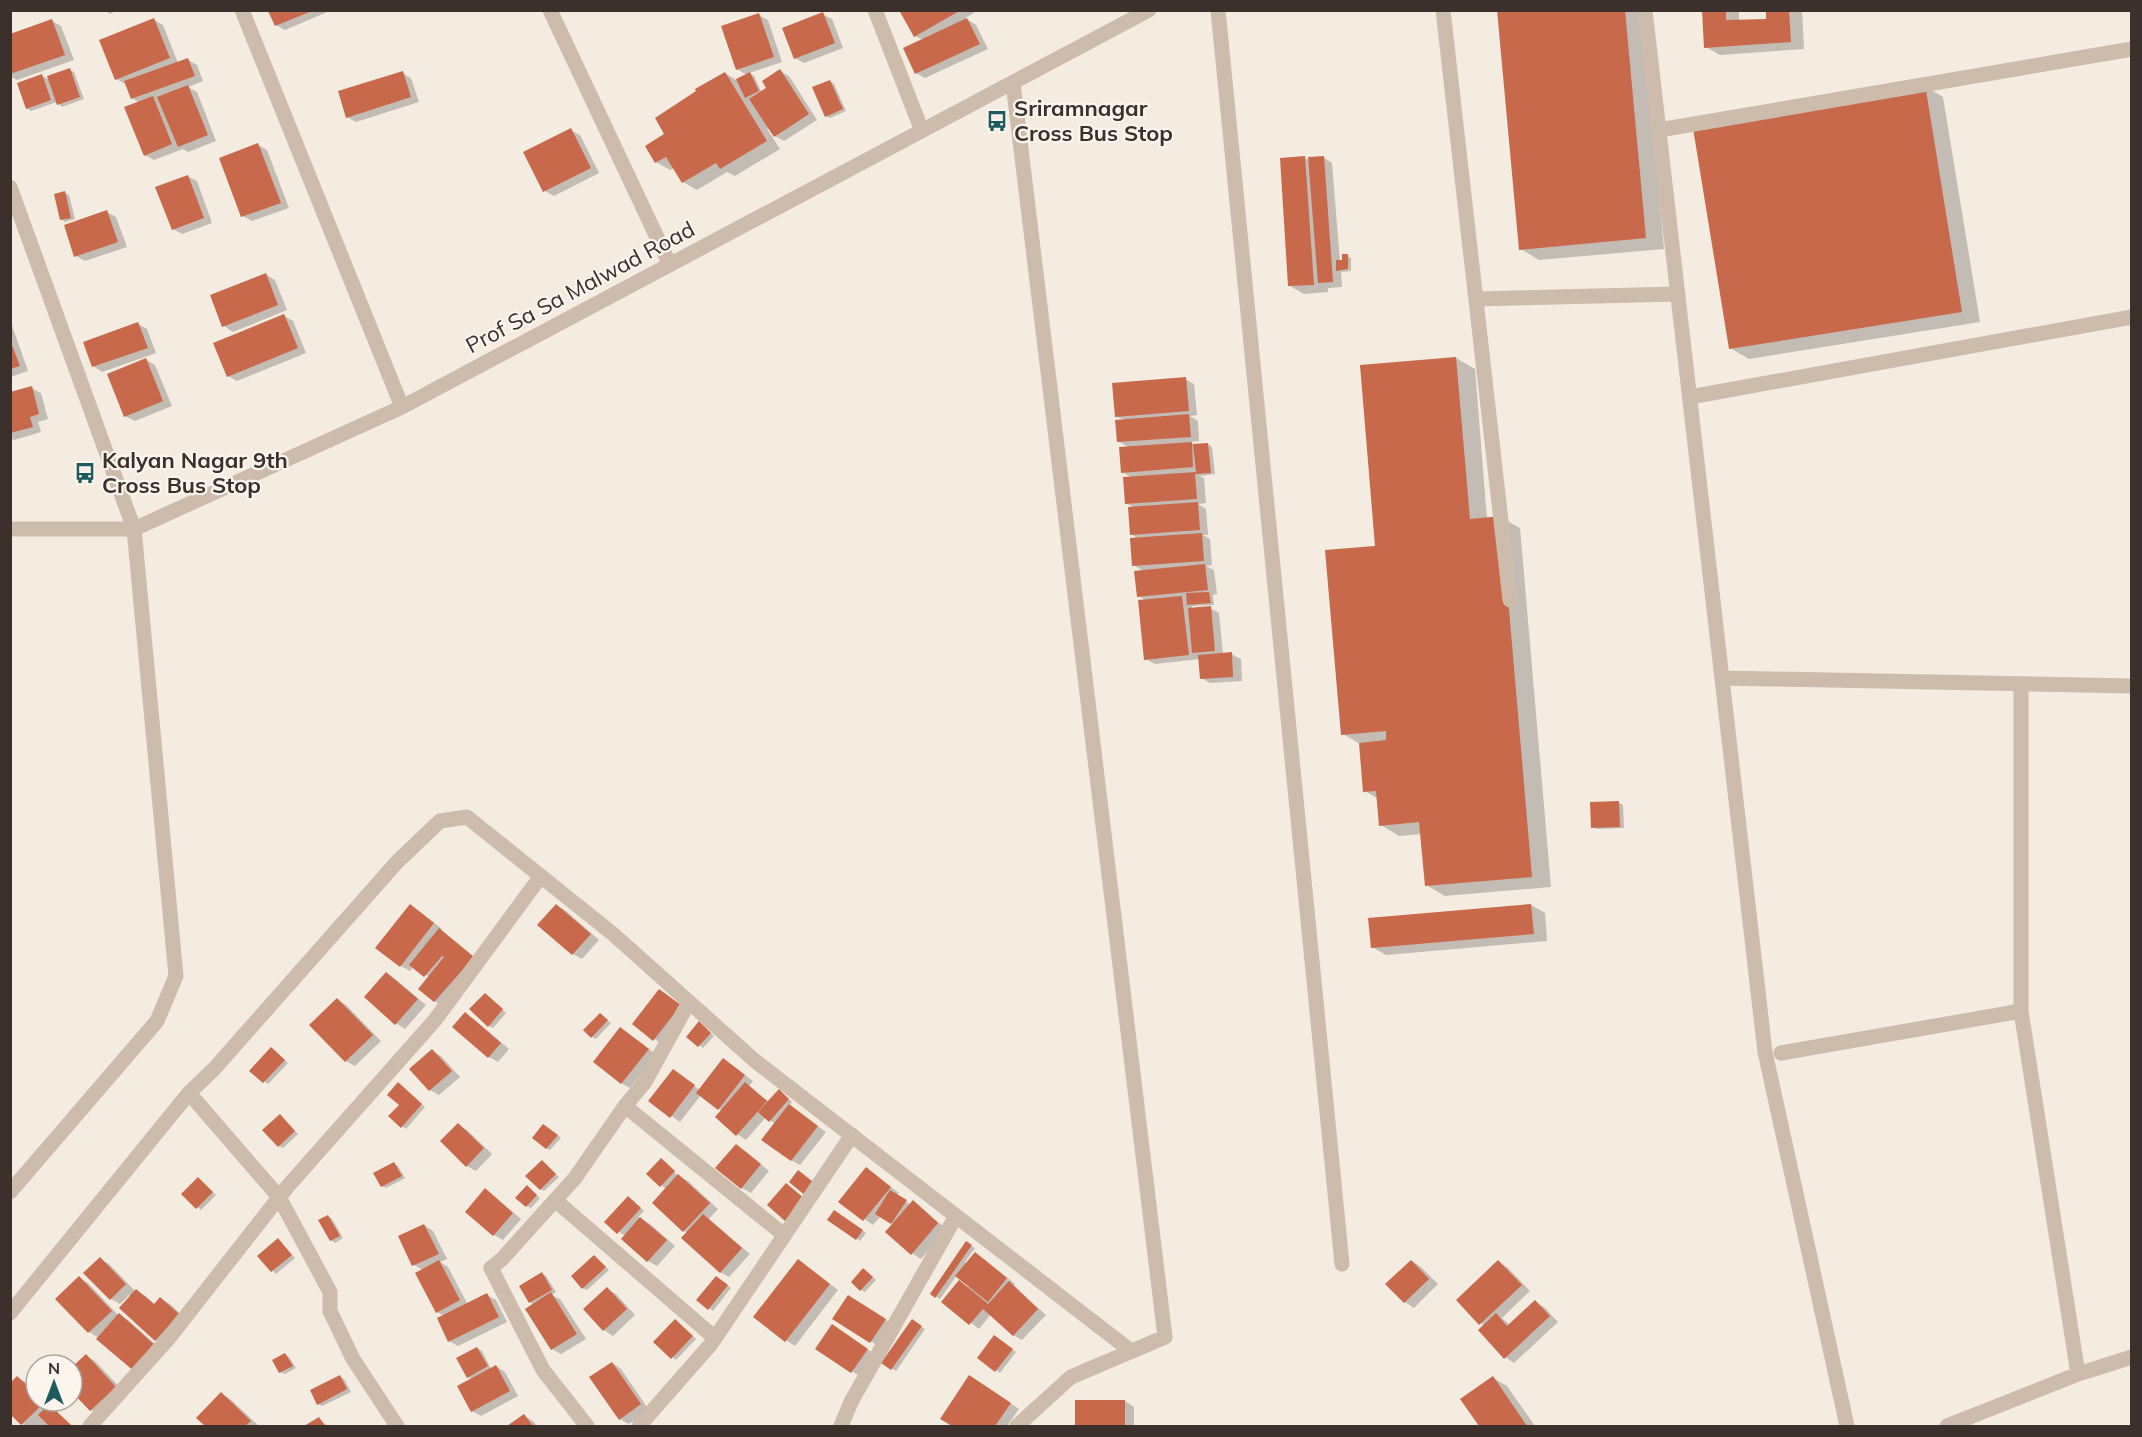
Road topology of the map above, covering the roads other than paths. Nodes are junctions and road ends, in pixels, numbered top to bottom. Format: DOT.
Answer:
graph roads {
  1 [pos="242,10"];
  2 [pos="550,10"];
  3 [pos="875,10"];
  4 [pos="1218,10"];
  5 [pos="1443,10"];
  6 [pos="1645,10"];
  7 [pos="1140,13"];
  8 [pos="2132,49"];
  9 [pos="1013,83"];
  10 [pos="1659,130"];
  11 [pos="922,131"];
  12 [pos="10,187"];
  13 [pos="670,265"];
  14 [pos="1678,294"];
  15 [pos="1476,299"];
  16 [pos="2132,317"];
  17 [pos="1690,398"];
  18 [pos="402,407"];
  19 [pos="10,529"];
  20 [pos="134,529"];
  21 [pos="1510,600"];
  22 [pos="1722,678"];
  23 [pos="2021,684"];
  24 [pos="2132,686"];
  25 [pos="541,876"];
  26 [pos="689,1002"];
  27 [pos="2021,1011"];
  28 [pos="1781,1053"];
  29 [pos="189,1093"];
  30 [pos="625,1106"];
  31 [pos="852,1135"];
  32 [pos="10,1192"];
  33 [pos="279,1197"];
  34 [pos="555,1200"];
  35 [pos="956,1216"];
  36 [pos="784,1235"];
  37 [pos="1342,1263"];
  38 [pos="10,1313"];
  39 [pos="715,1338"];
  40 [pos="1131,1352"];
  41 [pos="2132,1357"];
  42 [pos="2078,1374"];
  43 [pos="90,1426"];
  44 [pos="397,1426"];
  45 [pos="587,1426"];
  46 [pos="639,1426"];
  47 [pos="841,1426"];
  48 [pos="1017,1426"];
  49 [pos="1847,1426"];
  50 [pos="1947,1426"];
  1 -- 18 [label="street"];
  2 -- 13 [label="street"];
  3 -- 11 [label="street"];
  4 -- 37 [label="street"];
  5 -- 15 [label="street"];
  6 -- 10 [label="street"];
  7 -- 9 [label="street, Prof Sa Sa Malwad Road"];
  8 -- 10 [label="street"];
  9 -- 11 [label="street, Prof Sa Sa Malwad Road"];
  9 -- 40 [label="street"];
  10 -- 14 [label="street"];
  11 -- 13 [label="street, Prof Sa Sa Malwad Road"];
  12 -- 20 [label="street"];
  13 -- 18 [label="street, Prof Sa Sa Malwad Road"];
  14 -- 15 [label="street"];
  14 -- 17 [label="street"];
  15 -- 21 [label="street"];
  16 -- 17 [label="street"];
  17 -- 22 [label="street"];
  18 -- 20 [label="street, Prof Sa Sa Malwad Road"];
  19 -- 20 [label="street, Prof Sa Sa Malwad Road"];
  20 -- 32 [label="street"];
  22 -- 23 [label="street"];
  22 -- 49 [label="street"];
  23 -- 24 [label="street"];
  23 -- 27 [label="street"];
  25 -- 26 [label="street"];
  25 -- 29 [label="street"];
  25 -- 33 [label="street"];
  26 -- 30 [label="street"];
  26 -- 31 [label="street"];
  27 -- 28 [label="street"];
  27 -- 42 [label="street"];
  29 -- 33 [label="street"];
  29 -- 38 [label="street"];
  30 -- 34 [label="street"];
  30 -- 36 [label="street"];
  31 -- 35 [label="street"];
  31 -- 36 [label="street"];
  33 -- 43 [label="street"];
  33 -- 44 [label="street"];
  34 -- 39 [label="street"];
  34 -- 45 [label="street"];
  35 -- 40 [label="street"];
  35 -- 47 [label="street"];
  36 -- 39 [label="street"];
  39 -- 46 [label="street"];
  40 -- 48 [label="street"];
  41 -- 42 [label="street"];
  42 -- 50 [label="street"];
}
